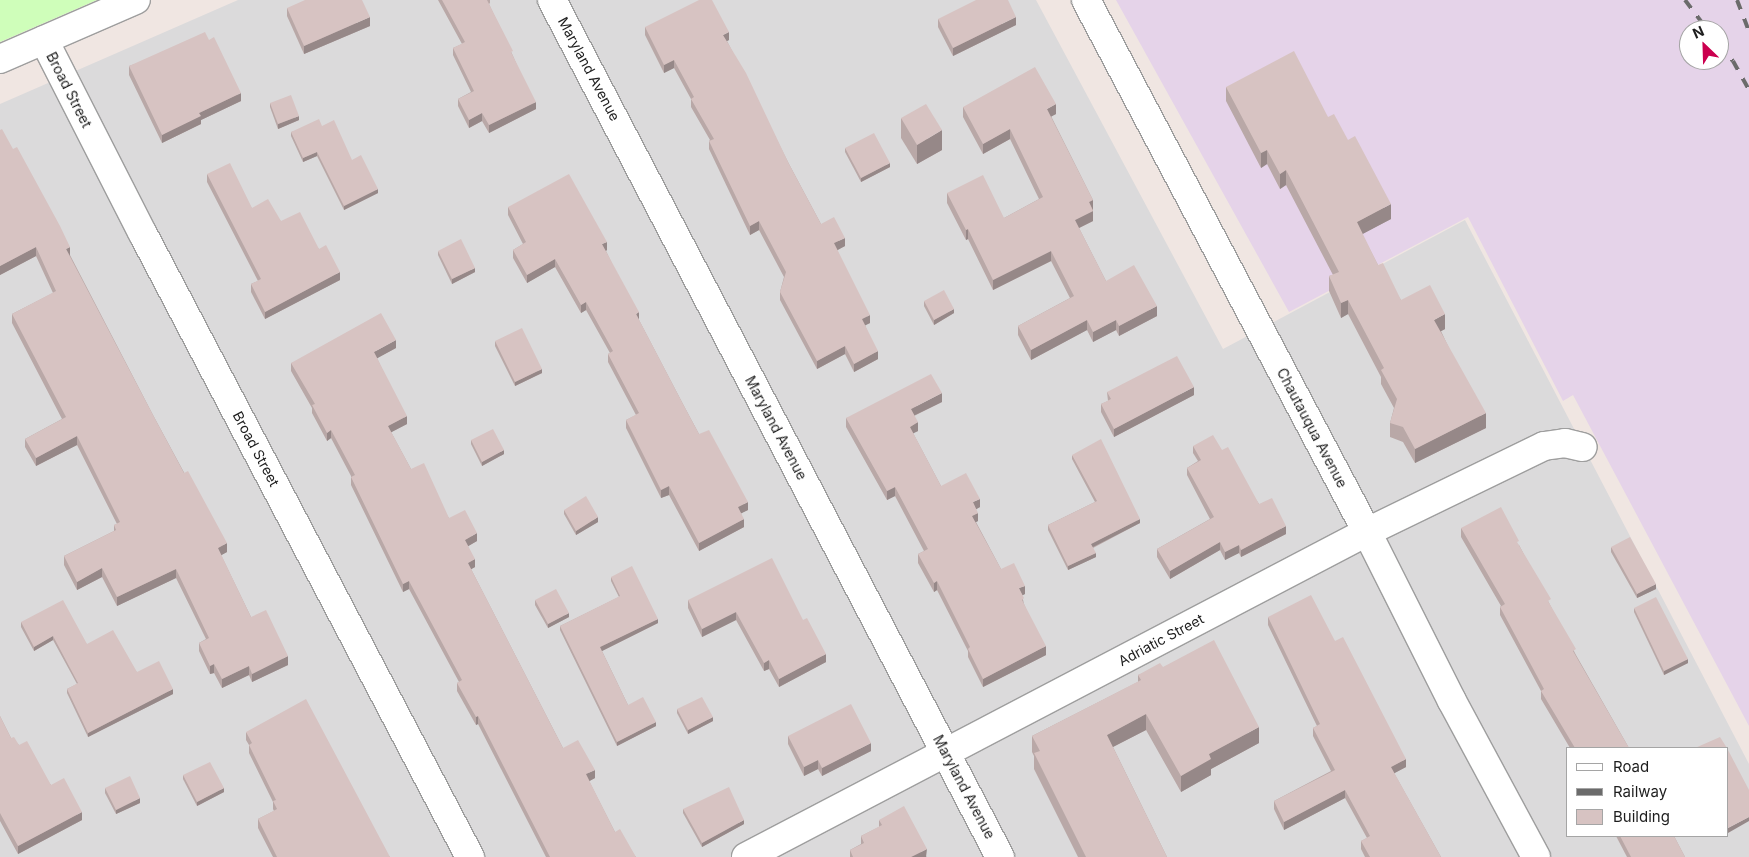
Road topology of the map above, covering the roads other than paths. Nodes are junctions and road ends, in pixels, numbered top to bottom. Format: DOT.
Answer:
graph roads {
  1 [pos="136,0"];
  2 [pos="552,0"];
  3 [pos="1086,0"];
  4 [pos="44,40"];
  5 [pos="0,59"];
  6 [pos="1584,447"];
  7 [pos="1367,532"];
  8 [pos="945,752"];
  9 [pos="470,857"];
  10 [pos="746,857"];
  11 [pos="1000,857"];
  12 [pos="1536,857"];
  1 -- 4 [label="street"];
  2 -- 8 [label="street, Maryland Avenue"];
  3 -- 7 [label="street, Chautauqua Avenue"];
  4 -- 5 [label="street"];
  4 -- 9 [label="street, Broad Street"];
  6 -- 7 [label="street, Adriatic Street"];
  7 -- 8 [label="street, Adriatic Street"];
  7 -- 12 [label="street, Chautauqua Avenue"];
  8 -- 10 [label="street, Adriatic Street"];
  8 -- 11 [label="street, Maryland Avenue"];
}
